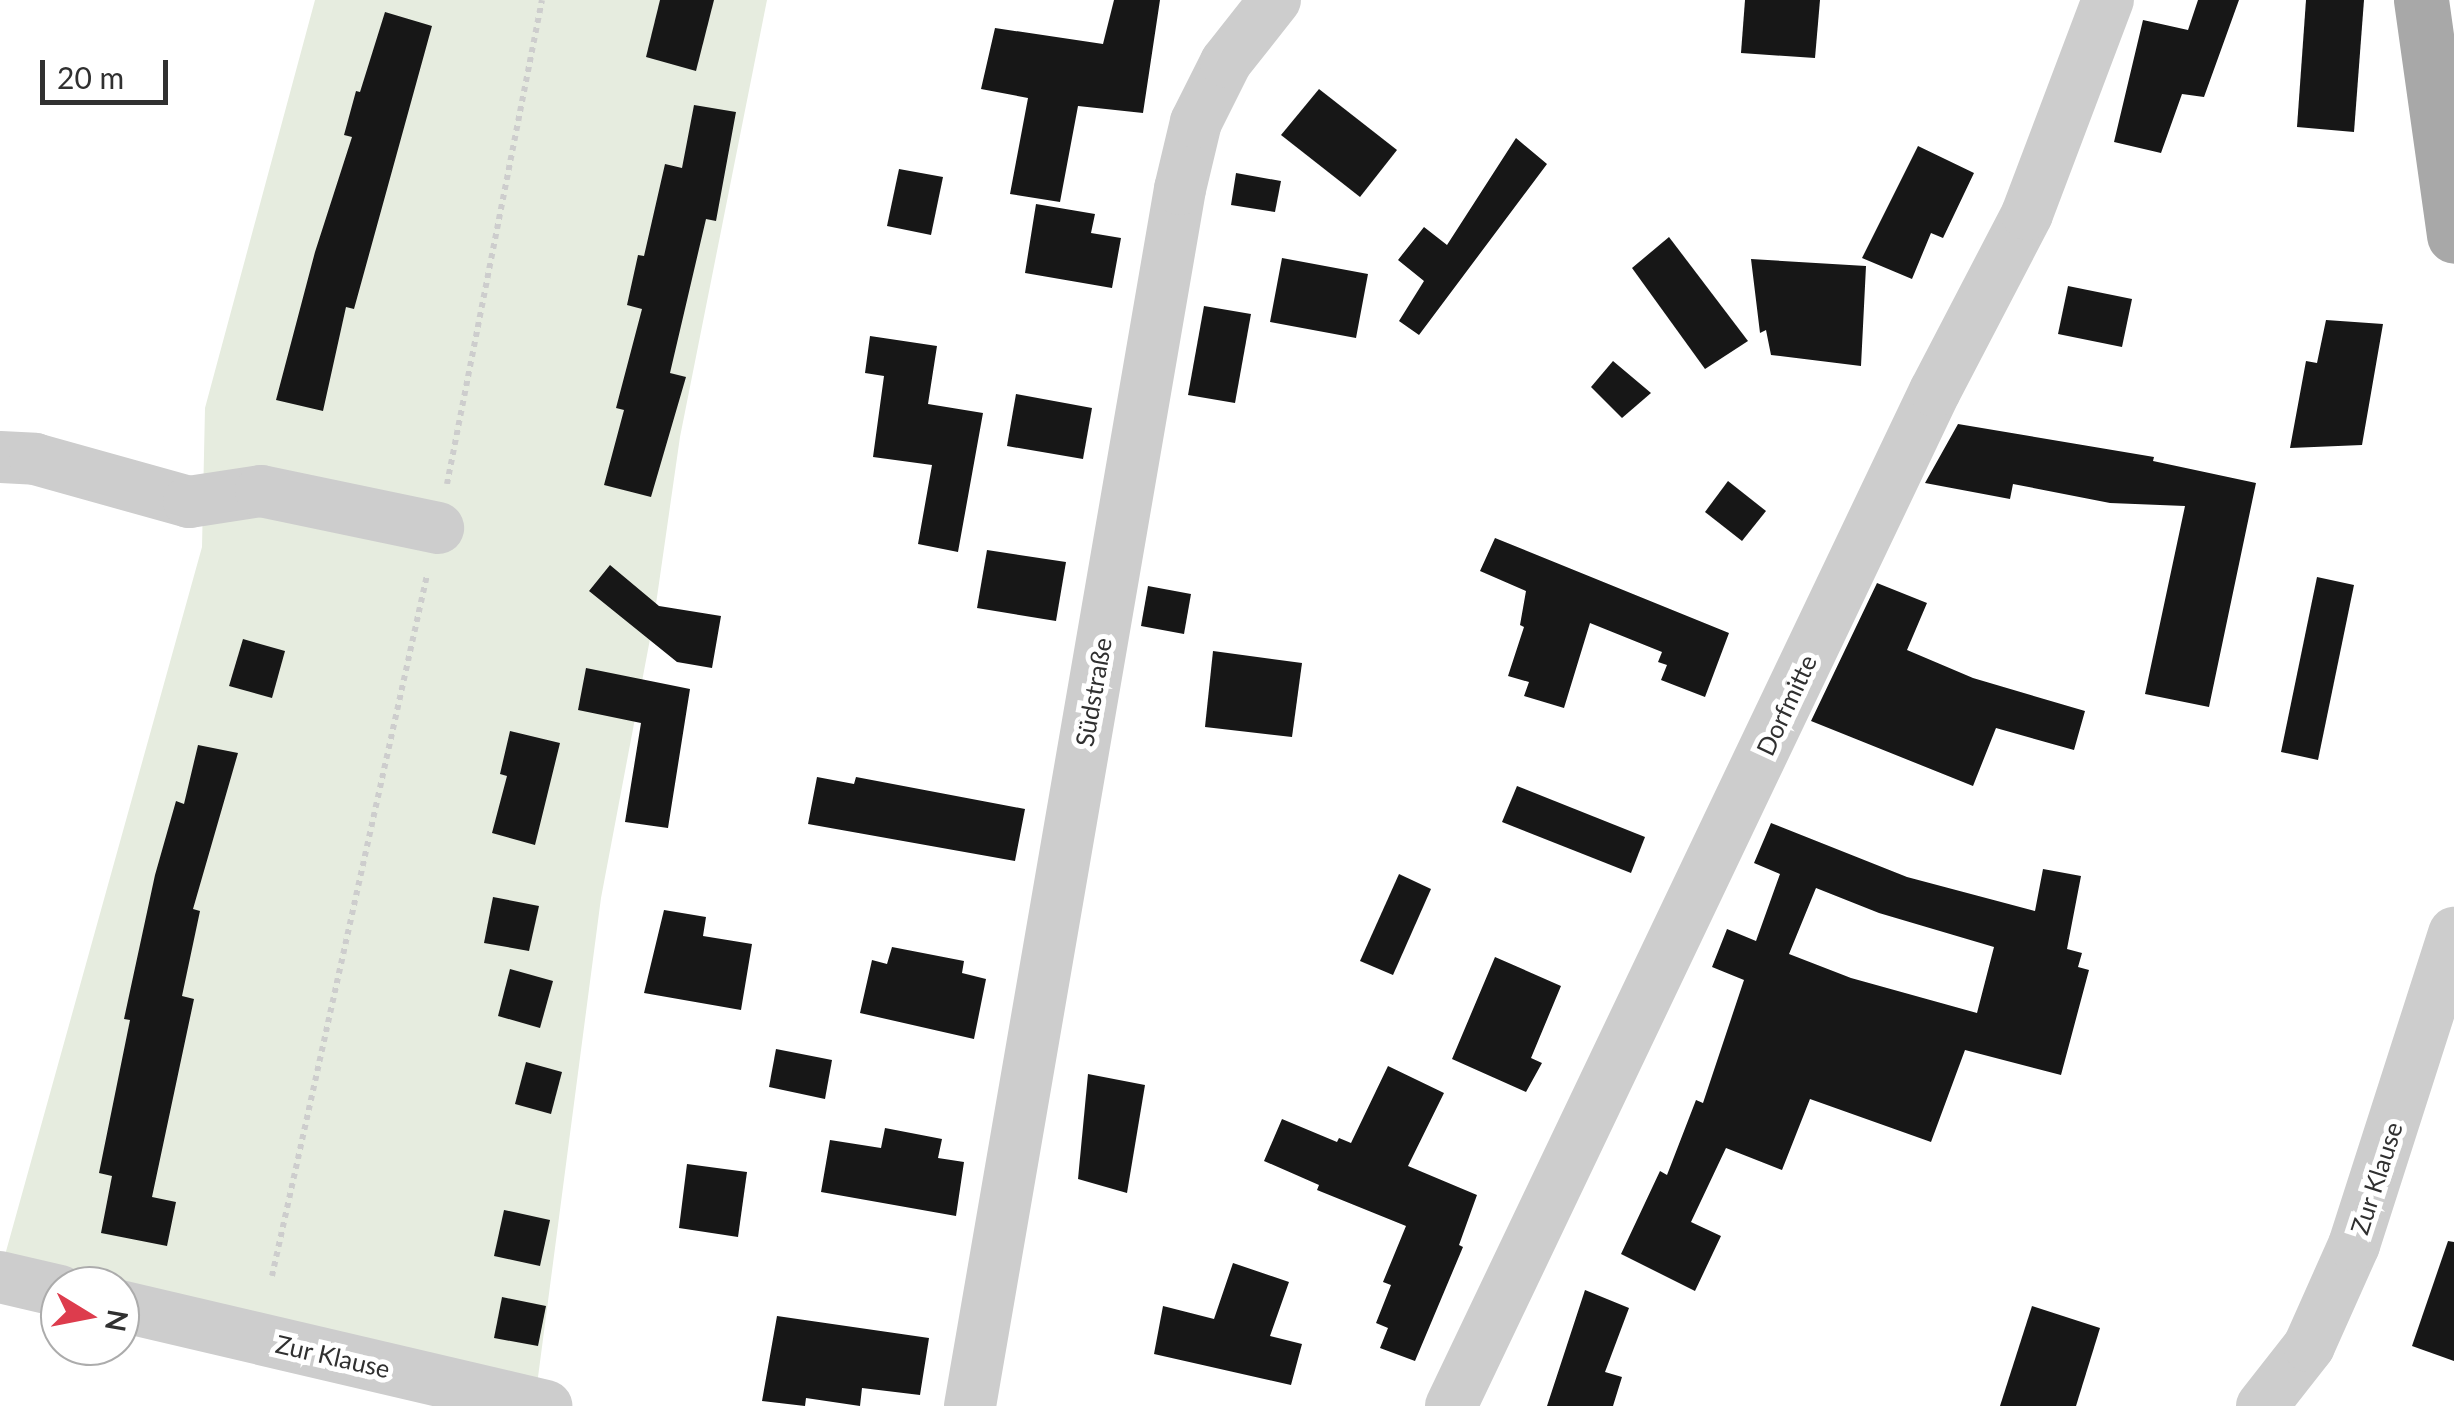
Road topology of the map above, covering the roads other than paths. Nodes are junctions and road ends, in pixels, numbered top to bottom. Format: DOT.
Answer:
graph roads {
  1 [pos="1274,0"];
  2 [pos="2108,0"];
  3 [pos="2421,0"];
  4 [pos="2454,236"];
  5 [pos="0,456"];
  6 [pos="438,528"];
  7 [pos="2454,934"];
  8 [pos="0,1277"];
  9 [pos="40,1286"];
  10 [pos="140,1311"];
  11 [pos="546,1406"];
  12 [pos="970,1406"];
  13 [pos="1451,1406"];
  14 [pos="2262,1406"];
  1 -- 12 [label="street, Südstraße"];
  2 -- 13 [label="street, Dorfmitte"];
  3 -- 4 [label="main road"];
  5 -- 6 [label="street"];
  7 -- 14 [label="street, Zur Klause"];
  8 -- 9 [label="street"];
  10 -- 11 [label="street, Zur Klause"];
}
